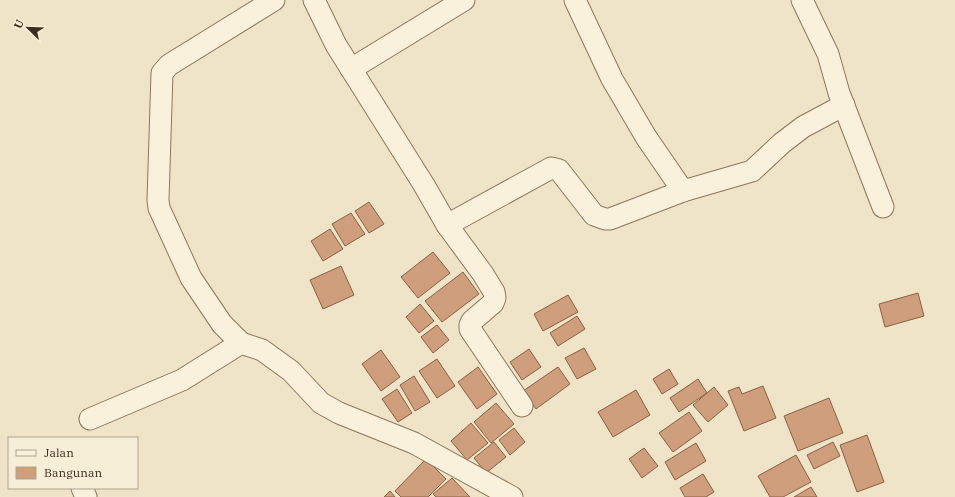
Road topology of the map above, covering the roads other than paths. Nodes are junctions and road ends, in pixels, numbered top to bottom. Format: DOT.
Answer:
graph roads {
  1 [pos="274,0"];
  2 [pos="314,0"];
  3 [pos="464,0"];
  4 [pos="576,0"];
  5 [pos="802,0"];
  6 [pos="351,69"];
  7 [pos="844,105"];
  8 [pos="683,191"];
  9 [pos="883,206"];
  10 [pos="447,225"];
  11 [pos="240,343"];
  12 [pos="522,406"];
  13 [pos="90,419"];
  14 [pos="512,497"];
  1 -- 11 [label="street"];
  2 -- 6 [label="street"];
  3 -- 6 [label="street"];
  4 -- 8 [label="street"];
  5 -- 7 [label="street"];
  6 -- 10 [label="street"];
  7 -- 8 [label="street"];
  7 -- 9 [label="street"];
  8 -- 10 [label="street"];
  10 -- 12 [label="street"];
  11 -- 13 [label="street"];
  11 -- 14 [label="street"];
}
